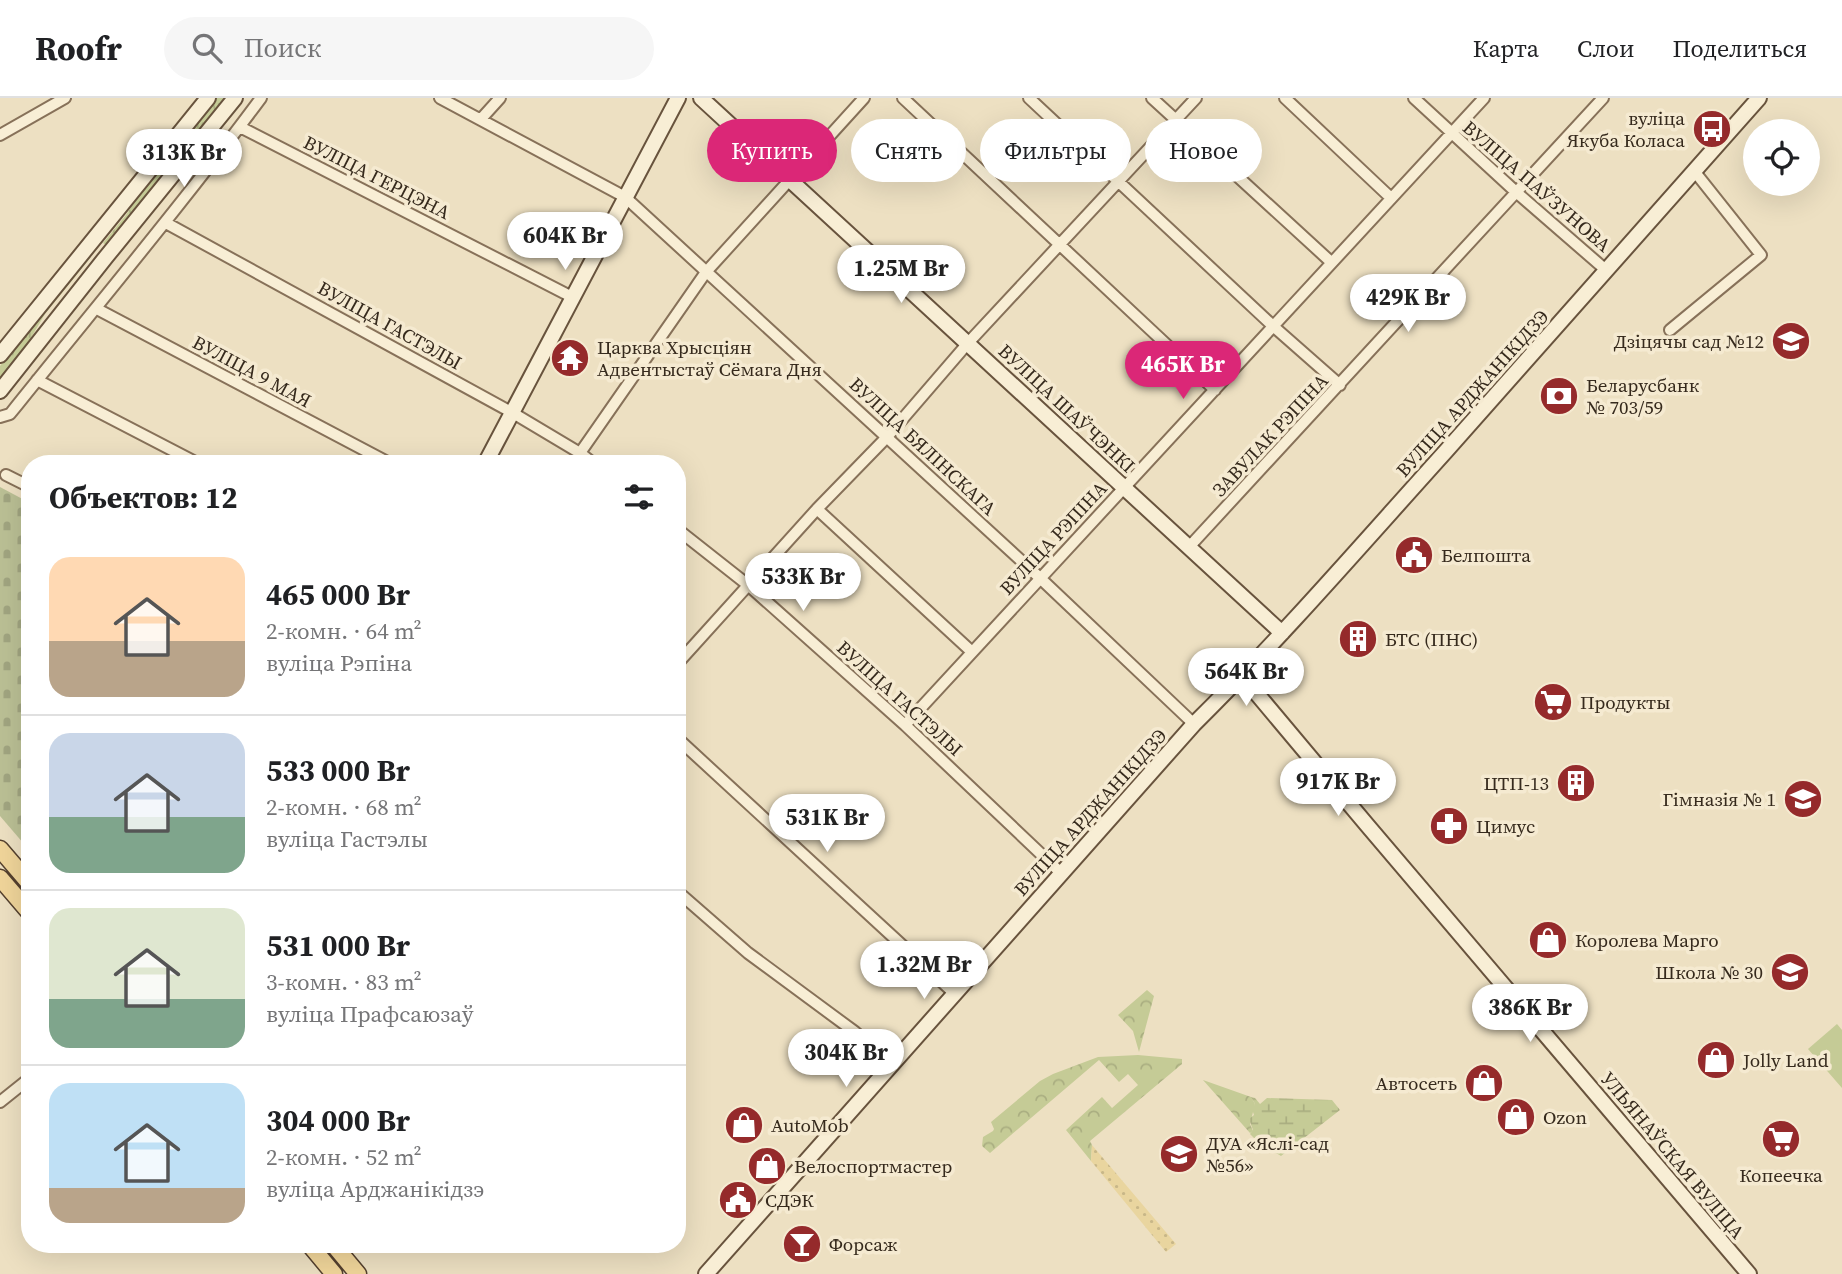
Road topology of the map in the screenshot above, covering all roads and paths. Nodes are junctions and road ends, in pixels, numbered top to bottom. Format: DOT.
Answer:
graph roads {
  1 [pos="65,98"];
  2 [pos="208,98"];
  3 [pos="235,98"];
  4 [pos="261,98"];
  5 [pos="440,98"];
  6 [pos="500,98"];
  7 [pos="678,98"];
  8 [pos="701,98"];
  9 [pos="864,98"];
  10 [pos="902,98"];
  11 [pos="1029,98"];
  12 [pos="1152,98"];
  13 [pos="1196,98"];
  14 [pos="1285,98"];
  15 [pos="1414,98"];
  16 [pos="1484,98"];
  17 [pos="1603,98"];
  18 [pos="1759,98"];
  19 [pos="481,119"];
  20 [pos="724,119"];
  21 [pos="1051,119"];
  22 [pos="1175,119"];
  23 [pos="1177,119"];
  24 [pos="240,127"];
  25 [pos="837,127"];
  26 [pos="1451,134"];
  27 [pos="0,135"];
  28 [pos="1145,153"];
  29 [pos="1131,168"];
  30 [pos="1695,172"];
  31 [pos="785,182"];
  32 [pos="793,182"];
  33 [pos="1118,182"];
  34 [pos="1244,182"];
  35 [pos="1516,192"];
  36 [pos="625,197"];
  37 [pos="1391,198"];
  38 [pos="166,223"];
  39 [pos="89,244"];
  40 [pos="1059,246"];
  41 [pos="106,257"];
  42 [pos="1331,262"];
  43 [pos="1607,271"];
  44 [pos="706,272"];
  45 [pos="572,297"];
  46 [pos="97,309"];
  47 [pos="1273,326"];
  48 [pos="1671,330"];
  49 [pos="968,343"];
  50 [pos="0,355"];
  51 [pos="37,380"];
  52 [pos="1340,385"];
  53 [pos="1215,390"];
  54 [pos="0,391"];
  55 [pos="513,412"];
  56 [pos="0,417"];
  57 [pos="887,437"];
  58 [pos="580,453"];
  59 [pos="182,455"];
  60 [pos="374,455"];
  61 [pos="490,455"];
  62 [pos="583,455"];
  63 [pos="6,475"];
  64 [pos="21,482"];
  65 [pos="1124,487"];
  66 [pos="817,509"];
  67 [pos="686,536"];
  68 [pos="1189,547"];
  69 [pos="1040,578"];
  70 [pos="748,585"];
  71 [pos="1282,633"];
  72 [pos="972,652"];
  73 [pos="686,654"];
  74 [pos="1242,676"];
  75 [pos="905,724"];
  76 [pos="1194,724"];
  77 [pos="686,746"];
  78 [pos="0,849"];
  79 [pos="1061,873"];
  80 [pos="21,874"];
  81 [pos="0,878"];
  82 [pos="686,899"];
  83 [pos="21,902"];
  84 [pos="954,993"];
  85 [pos="892,1064"];
  86 [pos="21,1085"];
  87 [pos="0,1102"];
  88 [pos="316,1253"];
  89 [pos="340,1253"];
  90 [pos="334,1274"];
  91 [pos="358,1274"];
  92 [pos="706,1274"];
  93 [pos="1749,1274"];
  1 -- 27 [label="street"];
  2 -- 39 [label="main road"];
  3 -- 41 [label="main road"];
  4 -- 24 [label="street"];
  5 -- 19 [label="street, ВУЛІЦА БЯЛІНСКАГА"];
  6 -- 19 [label="street"];
  7 -- 36 [label="main road"];
  8 -- 20 [label="main road, ВУЛІЦА ШАЎЧЭНКІ"];
  9 -- 25 [label="street"];
  10 -- 40 [label="street"];
  11 -- 21 [label="street"];
  12 -- 22 [label="street"];
  13 -- 23 [label="street"];
  14 -- 37 [label="street"];
  15 -- 26 [label="street, ВУЛІЦА ПАЎЗУНОВА"];
  16 -- 26 [label="street, ВУЛІЦА РЭПІНА"];
  17 -- 35 [label="street, ЗАВУЛАК РЭПІНА"];
  18 -- 30 [label="main road, ВУЛІЦА АРДЖАНІКІДЗЭ"];
  19 -- 36 [label="street, ВУЛІЦА БЯЛІНСКАГА"];
  24 -- 38 [label="street"];
  24 -- 45 [label="street, ВУЛІЦА ГЕРЦЭНА"];
  26 -- 35 [label="street, ВУЛІЦА ПАЎЗУНОВА"];
  26 -- 37 [label="street, ВУЛІЦА РЭПІНА"];
  28 -- 29 [label="street"];
  30 -- 43 [label="main road, ВУЛІЦА АРДЖАНІКІДЗЭ"];
  30 -- 48 [label="street"];
  31 -- 44 [label="street"];
  32 -- 49 [label="main road, ВУЛІЦА ШАЎЧЭНКІ"];
  33 -- 40 [label="street"];
  33 -- 47 [label="street"];
  34 -- 42 [label="street"];
  35 -- 43 [label="street, ВУЛІЦА ПАЎЗУНОВА"];
  35 -- 52 [label="street, ЗАВУЛАК РЭПІНА"];
  36 -- 44 [label="street, ВУЛІЦА БЯЛІНСКАГА"];
  36 -- 45 [label="main road"];
  37 -- 42 [label="street, ВУЛІЦА РЭПІНА"];
  38 -- 46 [label="street"];
  38 -- 55 [label="street, ВУЛІЦА ГАСТЭЛЫ"];
  39 -- 41 [label="main road"];
  39 -- 50 [label="main road"];
  40 -- 49 [label="street"];
  40 -- 53 [label="street"];
  41 -- 54 [label="main road"];
  42 -- 47 [label="street, ВУЛІЦА РЭПІНА"];
  43 -- 71 [label="main road, ВУЛІЦА АРДЖАНІКІДЗЭ"];
  44 -- 57 [label="street, ВУЛІЦА БЯЛІНСКАГА"];
  44 -- 58 [label="street"];
  45 -- 55 [label="main road"];
  46 -- 51 [label="street"];
  46 -- 60 [label="street, ВУЛІЦА 9 МАЯ"];
  47 -- 52 [label="street"];
  47 -- 53 [label="street, ВУЛІЦА РЭПІНА"];
  49 -- 57 [label="street"];
  49 -- 65 [label="main road, ВУЛІЦА ШАЎЧЭНКІ"];
  51 -- 56 [label="street"];
  51 -- 59 [label="street"];
  52 -- 68 [label="street, ЗАВУЛАК РЭПІНА"];
  53 -- 65 [label="street, ВУЛІЦА РЭПІНА"];
  55 -- 58 [label="street, ВУЛІЦА ГАСТЭЛЫ"];
  55 -- 61 [label="main road"];
  57 -- 66 [label="street"];
  57 -- 69 [label="street, ВУЛІЦА БЯЛІНСКАГА"];
  58 -- 62 [label="street, ВУЛІЦА ГАСТЭЛЫ"];
  63 -- 64 [label="street"];
  65 -- 68 [label="main road, ВУЛІЦА ШАЎЧЭНКІ"];
  65 -- 69 [label="street, ВУЛІЦА РЭПІНА"];
  66 -- 70 [label="street"];
  66 -- 72 [label="street"];
  67 -- 70 [label="street, ВУЛІЦА ГАСТЭЛЫ"];
  68 -- 71 [label="main road, ВУЛІЦА ШАЎЧЭНКІ"];
  69 -- 72 [label="street, ВУЛІЦА РЭПІНА"];
  69 -- 76 [label="street, ВУЛІЦА БЯЛІНСКАГА"];
  70 -- 73 [label="street"];
  70 -- 75 [label="street, ВУЛІЦА ГАСТЭЛЫ"];
  71 -- 74 [label="main road, ВУЛІЦА АРДЖАНІКІДЗЭ"];
  72 -- 75 [label="street, ВУЛІЦА РЭПІНА"];
  74 -- 76 [label="main road, ВУЛІЦА АРДЖАНІКІДЗЭ"];
  74 -- 93 [label="main road, УЛЬЯНАЎСКАЯ ВУЛІЦА"];
  75 -- 79 [label="street, ВУЛІЦА ГАСТЭЛЫ"];
  76 -- 79 [label="main road, ВУЛІЦА АРДЖАНІКІДЗЭ"];
  77 -- 84 [label="street"];
  78 -- 80 [label="main road"];
  79 -- 84 [label="main road, ВУЛІЦА АРДЖАНІКІДЗЭ"];
  81 -- 83 [label="main road"];
  82 -- 85 [label="street"];
  84 -- 85 [label="main road, ВУЛІЦА АРДЖАНІКІДЗЭ"];
  85 -- 92 [label="main road, ВУЛІЦА АРДЖАНІКІДЗЭ"];
  86 -- 87 [label="street"];
  88 -- 90 [label="main road"];
  89 -- 91 [label="main road"];
}
